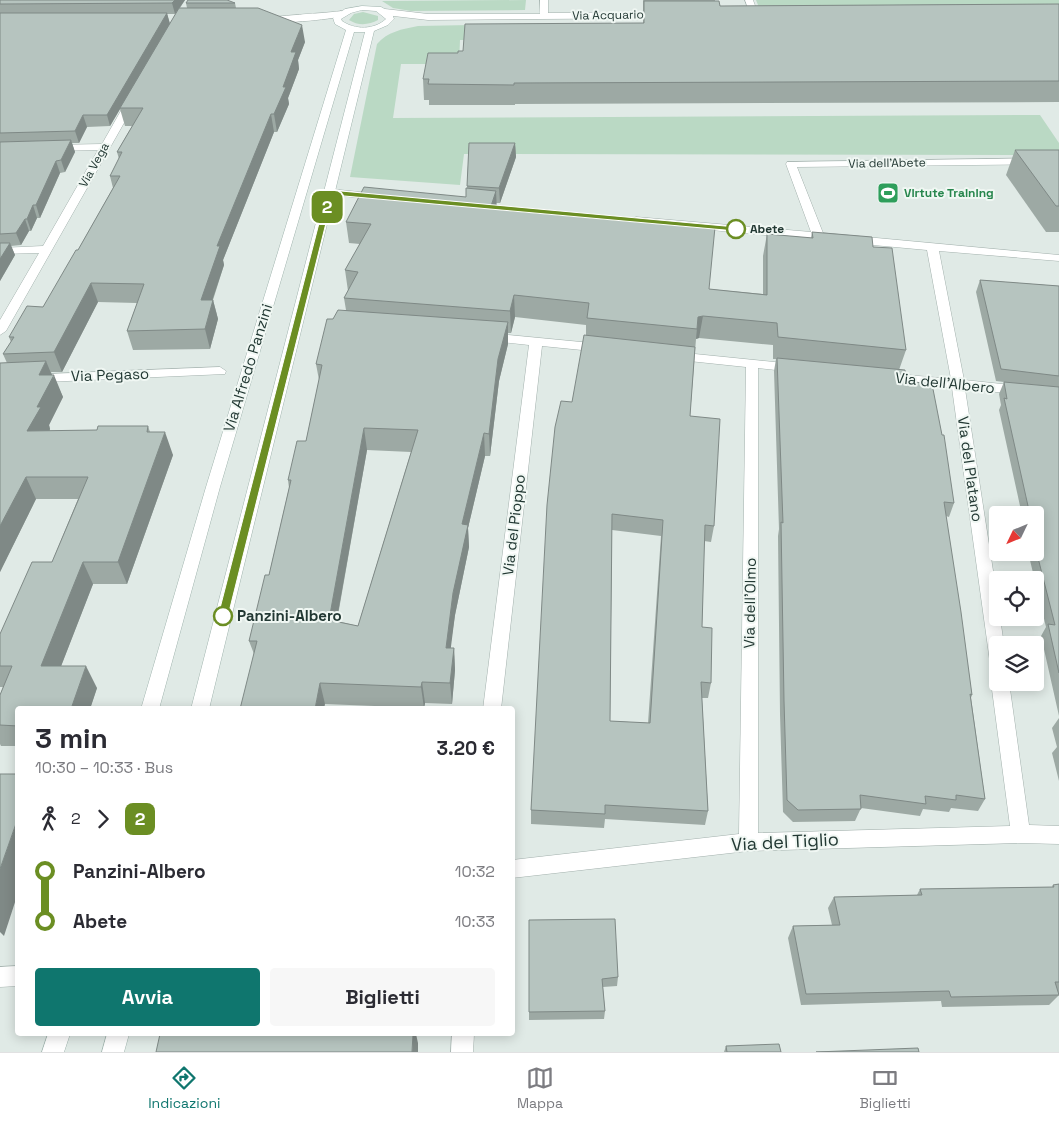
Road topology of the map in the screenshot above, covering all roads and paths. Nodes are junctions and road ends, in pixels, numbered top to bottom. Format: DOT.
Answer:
graph roads {
  1 [pos="544,0"];
  2 [pos="749,0"];
  3 [pos="357,4"];
  4 [pos="372,4"];
  5 [pos="385,12"];
  6 [pos="341,14"];
  7 [pos="674,14"];
  8 [pos="754,14"];
  9 [pos="544,16"];
  10 [pos="428,17"];
  11 [pos="255,19"];
  12 [pos="292,19"];
  13 [pos="382,26"];
  14 [pos="346,27"];
  15 [pos="370,29"];
  16 [pos="140,87"];
  17 [pos="104,147"];
  18 [pos="38,148"];
  19 [pos="1059,161"];
  20 [pos="330,192"];
  21 [pos="390,198"];
  22 [pos="626,219"];
  23 [pos="818,236"];
  24 [pos="932,246"];
  25 [pos="47,249"];
  26 [pos="0,251"];
  27 [pos="1059,258"];
  28 [pos="0,331"];
  29 [pos="478,336"];
  30 [pos="536,341"];
  31 [pos="615,350"];
  32 [pos="664,355"];
  33 [pos="752,364"];
  34 [pos="811,370"];
  35 [pos="220,371"];
  36 [pos="870,375"];
  37 [pos="0,380"];
  38 [pos="958,383"];
  39 [pos="1059,394"];
  40 [pos="994,636"];
  41 [pos="1001,691"];
  42 [pos="151,706"];
  43 [pos="201,706"];
  44 [pos="492,706"];
  45 [pos="1021,834"];
  46 [pos="1059,835"];
  47 [pos="748,842"];
  48 [pos="515,869"];
  49 [pos="15,976"];
  50 [pos="0,977"];
  51 [pos="57,1036"];
  52 [pos="117,1036"];
  53 [pos="463,1036"];
  54 [pos="53,1052"];
  55 [pos="113,1052"];
  56 [pos="462,1052"];
  1 -- 9 [label="street"];
  2 -- 8 [label="street"];
  3 -- 4 [label="street"];
  3 -- 6 [label="street"];
  4 -- 5 [label="street"];
  5 -- 10 [label="street, Via Acquario"];
  5 -- 13 [label="street"];
  6 -- 12 [label="street"];
  6 -- 14 [label="street, Via Alfredo Panzini"];
  7 -- 9 [label="street, Via Acquario"];
  9 -- 10 [label="street, Via Acquario"];
  10 -- 13 [label="street, Via Acquario"];
  11 -- 12 [label="street"];
  12 -- 14 [label="street"];
  13 -- 15 [label="street"];
  14 -- 15 [label="street"];
  14 -- 42 [label="street, Via Alfredo Panzini"];
  15 -- 20 [label="street"];
  16 -- 17 [label="street, Via Vega"];
  17 -- 18 [label="street"];
  17 -- 25 [label="street, Via Vega"];
  19 -- 23 [label="street, Via dell'Abete"];
  20 -- 21 [label="street"];
  20 -- 43 [label="street"];
  22 -- 23 [label="street"];
  23 -- 24 [label="street"];
  24 -- 27 [label="street"];
  24 -- 38 [label="street, Via del Platano"];
  25 -- 26 [label="street"];
  25 -- 28 [label="street, Via Vega"];
  29 -- 30 [label="street"];
  30 -- 31 [label="street"];
  30 -- 44 [label="street, Via del Pioppo"];
  32 -- 33 [label="street"];
  33 -- 34 [label="street"];
  33 -- 47 [label="street, Via dell'Olmo"];
  35 -- 37 [label="street, Via Pegaso"];
  36 -- 38 [label="street, Via dell'Albero"];
  38 -- 39 [label="street, Via dell'Albero"];
  38 -- 40 [label="street, Via del Platano"];
  41 -- 45 [label="street"];
  45 -- 46 [label="street, Via del Tiglio"];
  45 -- 47 [label="street, Via del Tiglio"];
  47 -- 48 [label="street, Via del Tiglio"];
  49 -- 50 [label="street"];
  51 -- 54 [label="street"];
  52 -- 55 [label="street"];
  53 -- 56 [label="street"];
}
